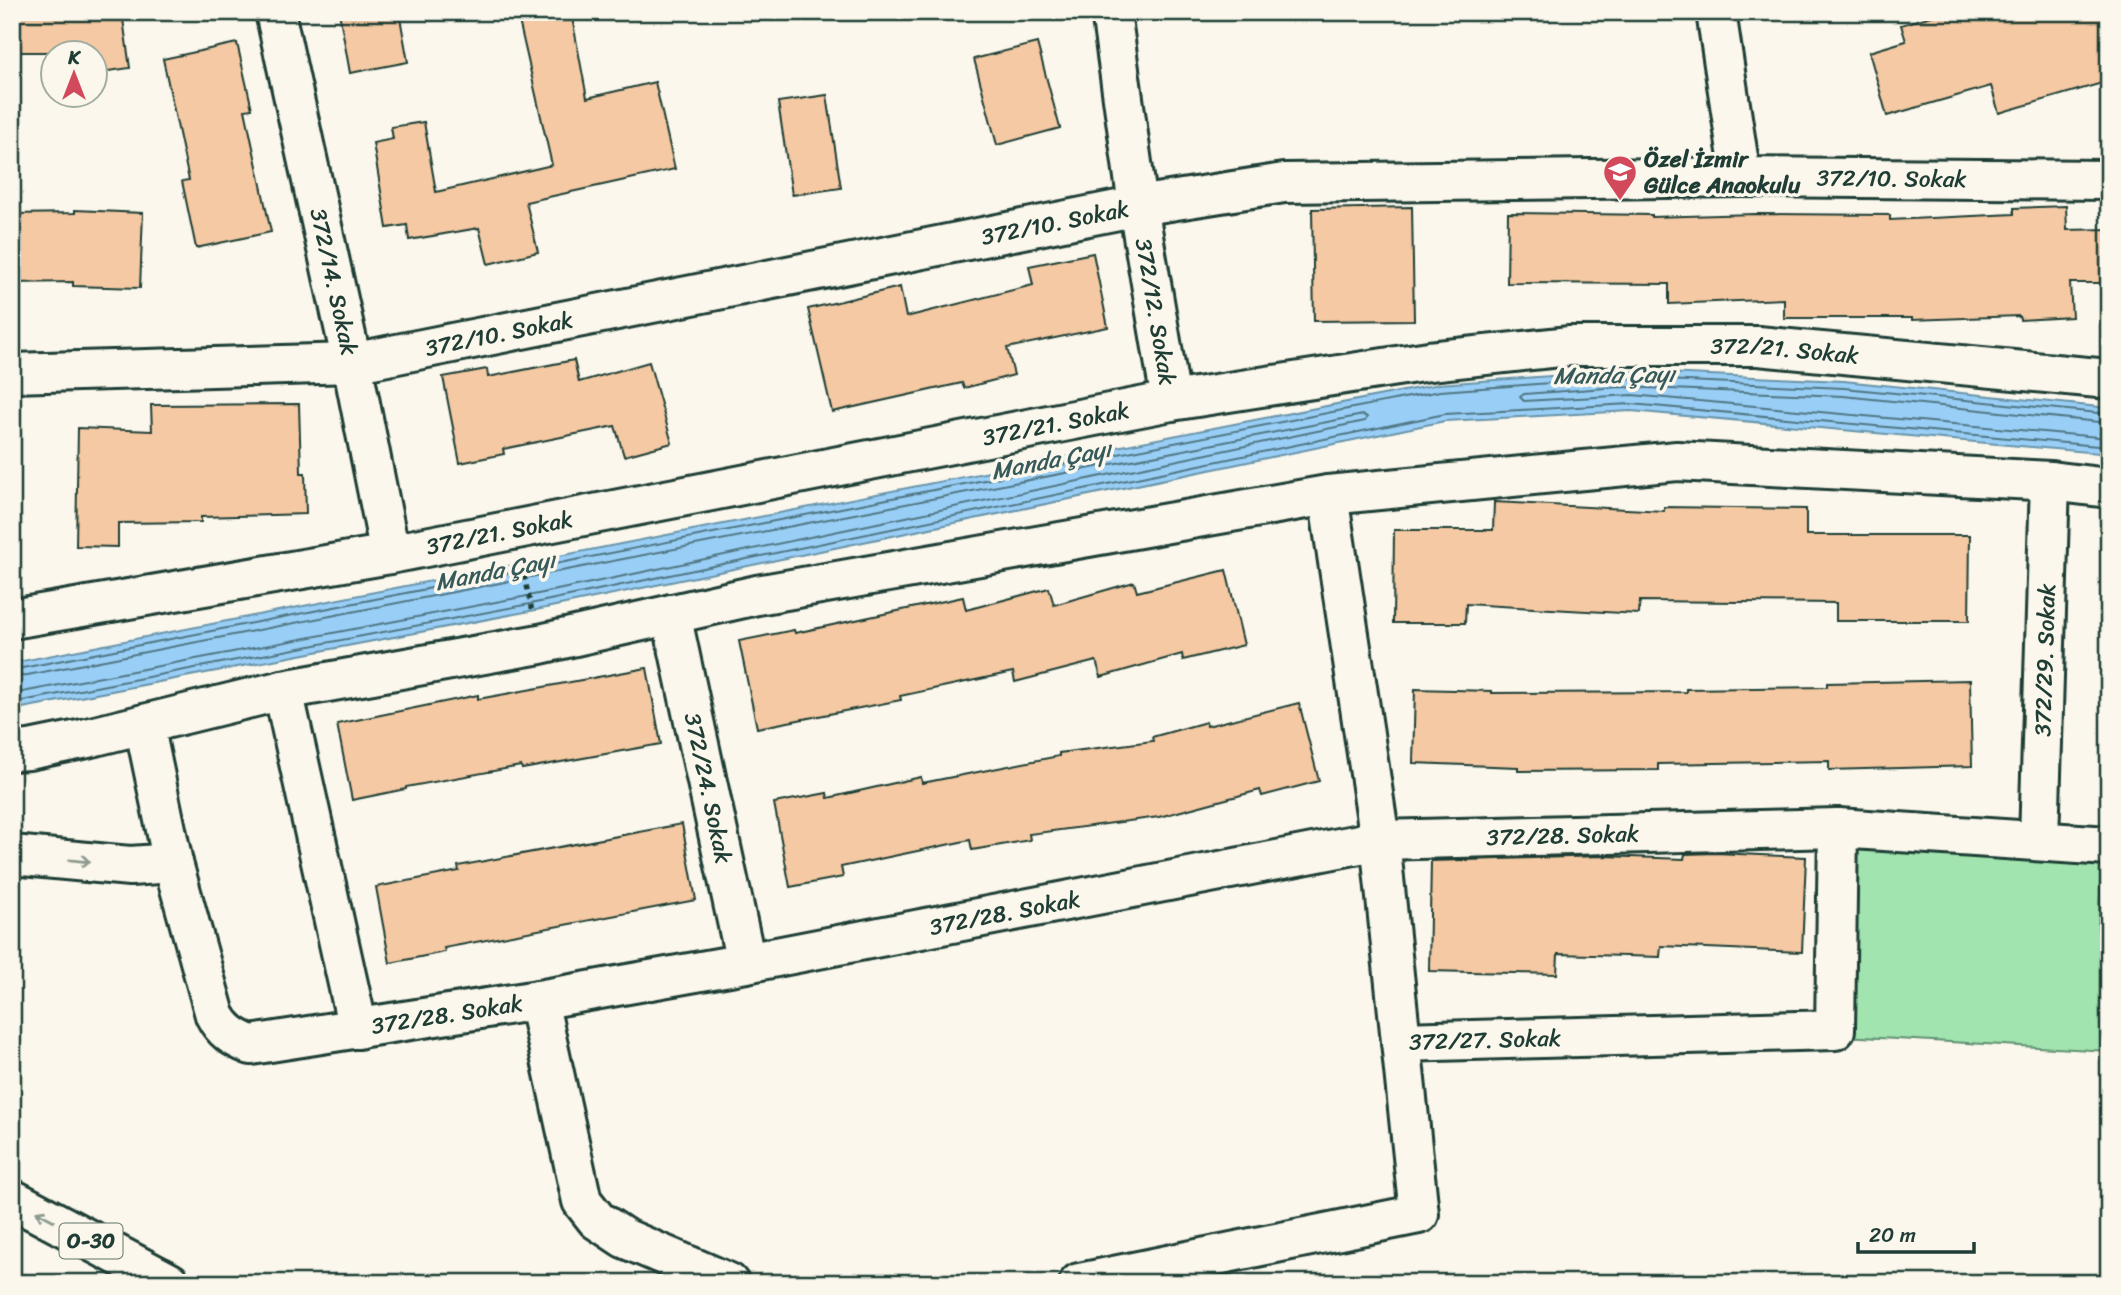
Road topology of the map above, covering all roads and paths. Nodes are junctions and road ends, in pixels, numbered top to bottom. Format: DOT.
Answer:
graph roads {
  1 [pos="275,12"];
  2 [pos="1111,12"];
  3 [pos="1716,12"];
  4 [pos="1741,177"];
  5 [pos="2109,180"];
  6 [pos="1138,206"];
  7 [pos="352,363"];
  8 [pos="12,373"];
  9 [pos="2109,379"];
  10 [pos="1171,401"];
  11 [pos="2050,481"];
  12 [pos="2109,488"];
  13 [pos="1328,495"];
  14 [pos="390,554"];
  15 [pos="520,559"];
  16 [pos="671,614"];
  17 [pos="12,619"];
  18 [pos="537,632"];
  19 [pos="283,690"];
  20 [pos="144,724"];
  21 [pos="12,751"];
  22 [pos="1838,828"];
  23 [pos="1380,840"];
  24 [pos="2039,840"];
  25 [pos="2109,846"];
  26 [pos="12,855"];
  27 [pos="173,863"];
  28 [pos="746,962"];
  29 [pos="538,1000"];
  30 [pos="358,1029"];
  31 [pos="1401,1042"];
  32 [pos="12,1199"];
  33 [pos="170,1283"];
  34 [pos="729,1283"];
  35 [pos="1079,1283"];
  1 -- 7 [label="main road, 372/14. Sokak"];
  2 -- 6 [label="main road, 372/12. Sokak"];
  3 -- 4 [label="main road"];
  4 -- 5 [label="main road, 372/10. Sokak"];
  4 -- 6 [label="main road, 372/10. Sokak"];
  6 -- 7 [label="main road, 372/10. Sokak"];
  6 -- 10 [label="main road, 372/12. Sokak"];
  7 -- 8 [label="main road, 372/10. Sokak"];
  7 -- 14 [label="main road, 372/14. Sokak"];
  9 -- 10 [label="main road, 372/21. Sokak"];
  10 -- 14 [label="main road, 372/21. Sokak"];
  11 -- 12 [label="main road"];
  11 -- 13 [label="main road"];
  11 -- 24 [label="main road, 372/29. Sokak"];
  13 -- 16 [label="main road"];
  13 -- 23 [label="main road, 372/27. Sokak"];
  14 -- 17 [label="main road, 372/21. Sokak"];
  15 -- 18 [label="path"];
  16 -- 18 [label="main road"];
  16 -- 28 [label="main road, 372/24. Sokak"];
  18 -- 19 [label="main road"];
  19 -- 20 [label="main road"];
  19 -- 30 [label="main road"];
  20 -- 21 [label="main road"];
  20 -- 27 [label="main road, 372/28. Sokak"];
  22 -- 23 [label="main road, 372/28. Sokak"];
  22 -- 24 [label="main road, 372/28. Sokak"];
  22 -- 31 [label="main road, 372/27. Sokak"];
  23 -- 28 [label="main road, 372/28. Sokak"];
  23 -- 31 [label="main road, 372/27. Sokak"];
  24 -- 25 [label="main road, 372/28. Sokak"];
  26 -- 27 [label="main road, one-way"];
  27 -- 30 [label="main road, 372/28. Sokak"];
  28 -- 29 [label="main road, 372/28. Sokak"];
  29 -- 30 [label="main road, 372/28. Sokak"];
  29 -- 34 [label="main road"];
  31 -- 35 [label="main road"];
  33 -- 32 [label="main road, O-30, one-way"];
}
